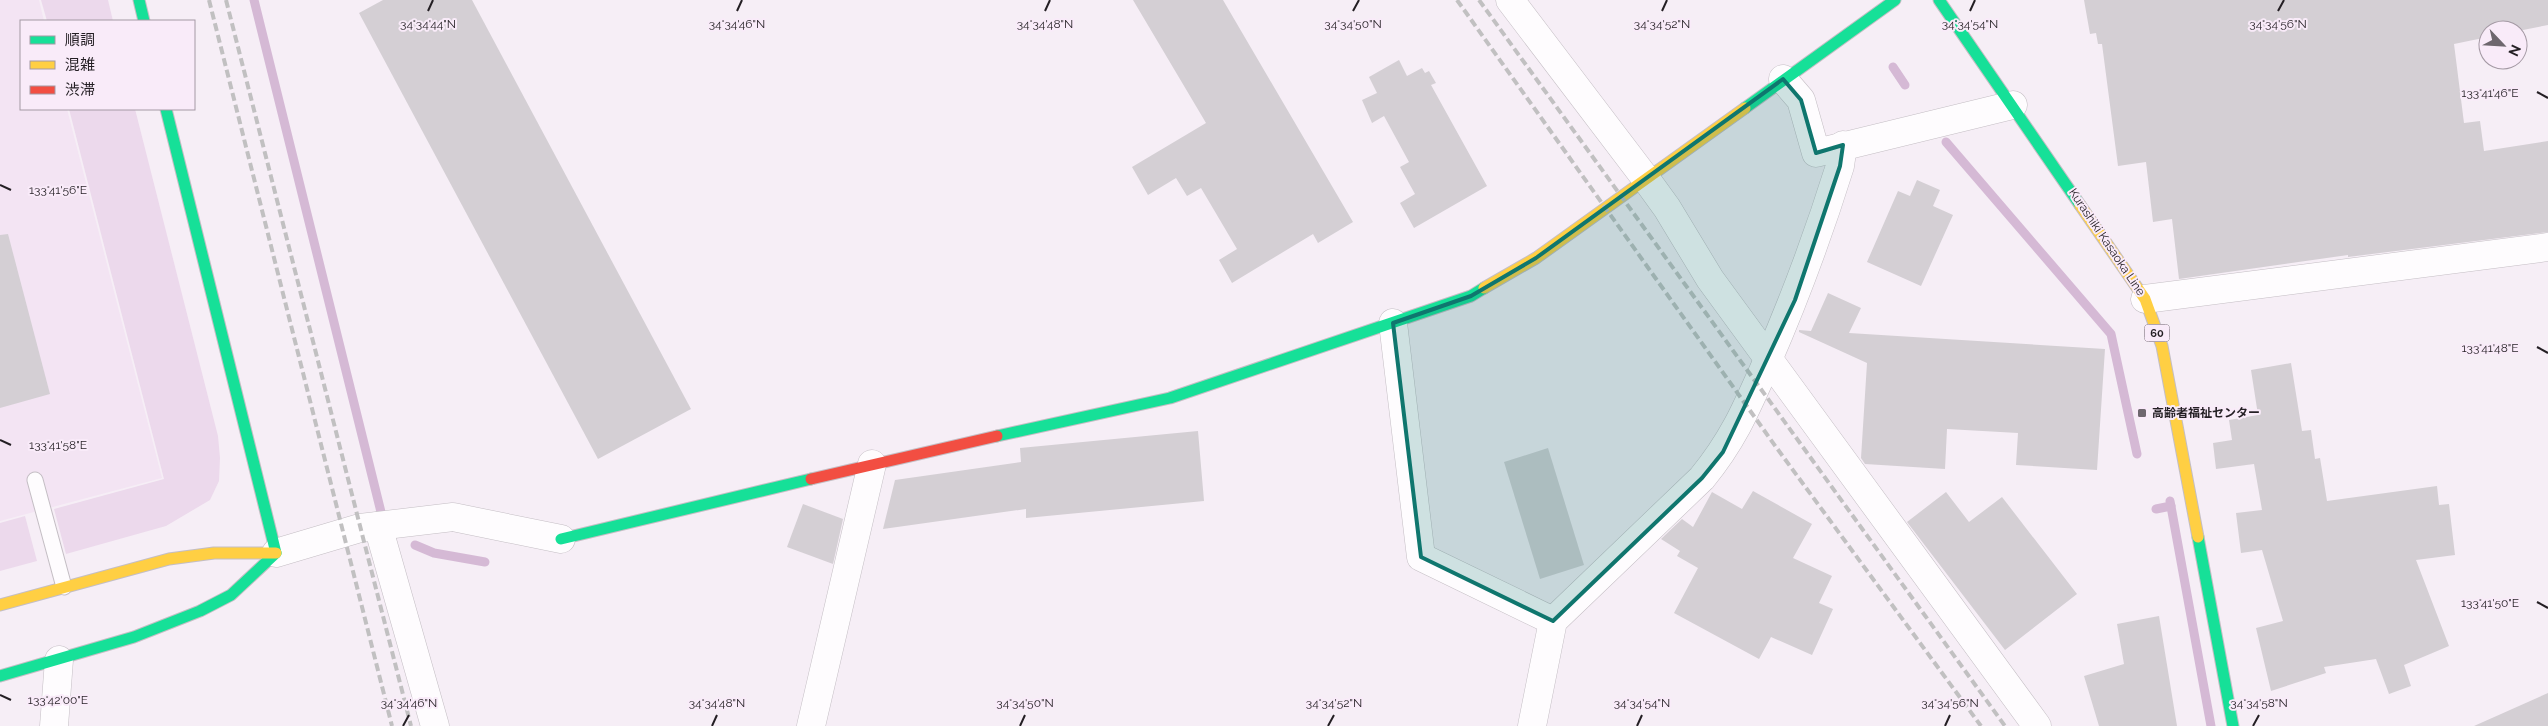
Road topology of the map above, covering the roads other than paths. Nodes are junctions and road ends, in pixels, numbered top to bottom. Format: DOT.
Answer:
graph roads {
  1 [pos="139,0"];
  2 [pos="1510,0"];
  3 [pos="1895,0"];
  4 [pos="1939,0"];
  5 [pos="144,20"];
  6 [pos="1783,79"];
  7 [pos="2013,105"];
  8 [pos="166,110"];
  9 [pos="1843,146"];
  10 [pos="1646,178"];
  11 [pos="2548,247"];
  12 [pos="2145,299"];
  13 [pos="1393,323"];
  14 [pos="1768,360"];
  15 [pos="872,464"];
  16 [pos="35,480"];
  17 [pos="378,526"];
  18 [pos="561,539"];
  19 [pos="276,553"];
  20 [pos="64,588"];
  21 [pos="0,605"];
  22 [pos="1553,621"];
  23 [pos="59,660"];
  24 [pos="0,676"];
  25 [pos="54,726"];
  26 [pos="435,726"];
  27 [pos="811,726"];
  28 [pos="1532,726"];
  29 [pos="2037,726"];
  30 [pos="2233,726"];
  1 -- 5 [label="street"];
  2 -- 10 [label="street"];
  3 -- 6 [label="street"];
  4 -- 7 [label="street, Kurashiki Kasaoka Line / 60"];
  6 -- 9 [label="street"];
  6 -- 10 [label="street"];
  7 -- 9 [label="street"];
  7 -- 12 [label="street, Kurashiki Kasaoka Line / 60"];
  8 -- 19 [label="street"];
  9 -- 14 [label="street"];
  10 -- 13 [label="street"];
  10 -- 14 [label="street"];
  11 -- 12 [label="street"];
  12 -- 30 [label="street, Kurashiki Kasaoka Line / 60"];
  13 -- 15 [label="street"];
  13 -- 22 [label="street"];
  14 -- 22 [label="street"];
  14 -- 29 [label="street"];
  15 -- 18 [label="street"];
  15 -- 27 [label="street"];
  16 -- 20 [label="lane"];
  17 -- 18 [label="street"];
  17 -- 19 [label="street"];
  17 -- 26 [label="street"];
  19 -- 20 [label="street"];
  19 -- 23 [label="street"];
  20 -- 21 [label="street"];
  22 -- 28 [label="street"];
  23 -- 24 [label="street"];
  23 -- 25 [label="street"];
}
